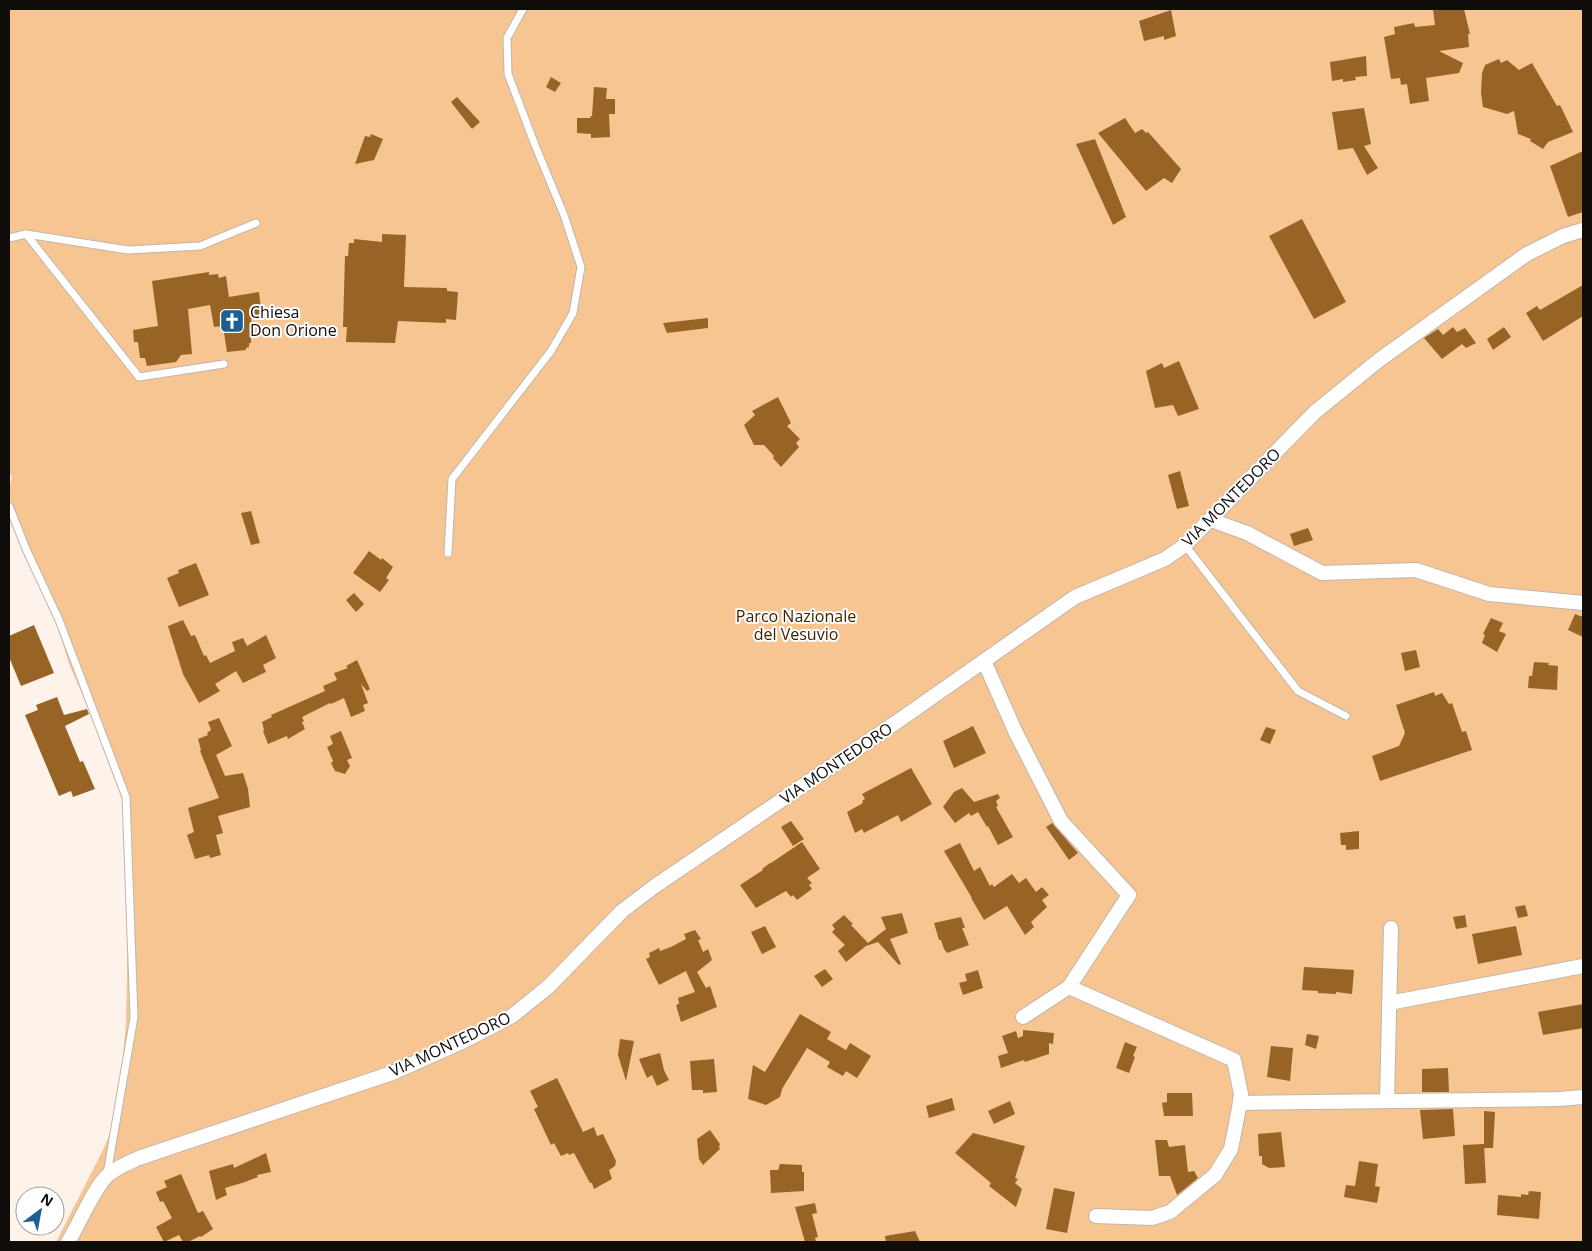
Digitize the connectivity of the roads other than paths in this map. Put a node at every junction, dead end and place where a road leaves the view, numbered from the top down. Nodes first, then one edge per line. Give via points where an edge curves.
1 (523, 9) edge
2 (256, 223) dead end
3 (1583, 230) edge
4 (26, 234) junction
5 (9, 238) edge
6 (224, 364) dead end
7 (9, 506) edge
8 (1211, 520) junction
9 (1185, 545) junction
10 (448, 553) dead end
11 (1583, 603) edge
12 (984, 661) junction
13 (1346, 716) dead end
14 (1391, 928) dead end
15 (1583, 966) edge
16 (1069, 987) junction
17 (1389, 1002) junction
18 (1023, 1017) dead end
19 (1583, 1097) edge
20 (1387, 1101) junction
21 (1240, 1103) junction
22 (106, 1177) junction
23 (1096, 1216) dead end
24 (68, 1242) edge

1 - 10 lane via 507,38 508,74 581,267 573,313 551,351 452,479
2 - 4 lane via 200,246 128,250
3 - 8 street, VIA MONTEDORO via 1526,254 1379,360 1315,412
4 - 5 lane
4 - 6 lane via 139,377
7 - 22 lane via 59,620 126,797 134,1017
8 - 9 street, VIA MONTEDORO
8 - 11 street via 1246,533 1322,573 1416,570 1489,594
9 - 12 street, VIA MONTEDORO via 1165,559 1075,598
9 - 13 lane via 1298,691
12 - 16 street via 1061,821 1129,895
12 - 22 street, VIA MONTEDORO via 654,886 622,911 548,987 512,1016 392,1073 139,1158 118,1167
14 - 17 street
15 - 17 street
16 - 18 street
16 - 21 street via 1234,1060
17 - 20 street
19 - 20 street
20 - 21 street
21 - 23 street via 1231,1149 1224,1162 1216,1175 1188,1198 1170,1212 1152,1218
22 - 24 street, VIA MONTEDORO

